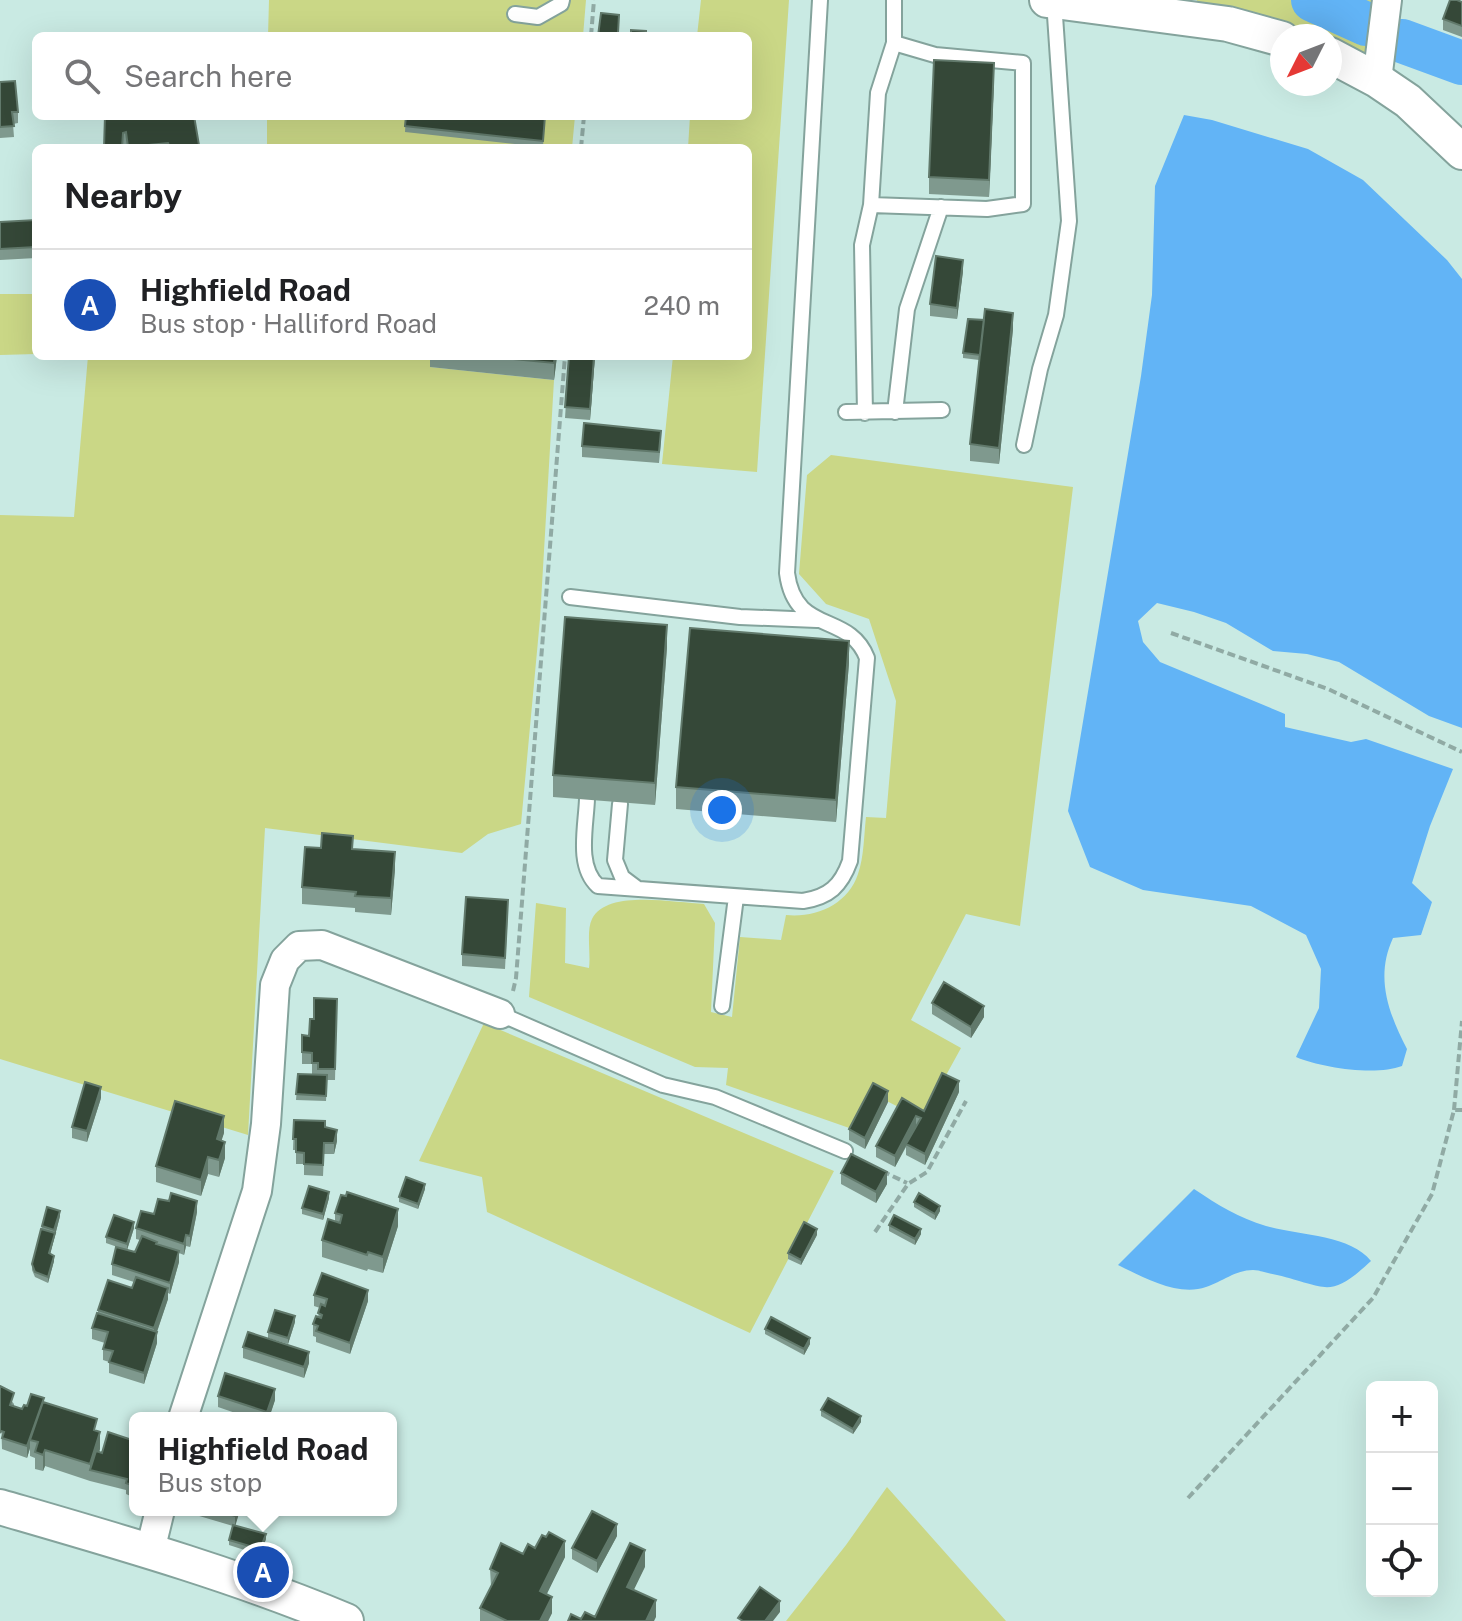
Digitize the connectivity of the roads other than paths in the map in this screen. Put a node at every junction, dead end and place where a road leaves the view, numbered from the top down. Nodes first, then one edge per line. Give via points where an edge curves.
1 (562, 0) edge
2 (820, 0) edge
3 (894, 0) edge
4 (1047, 0) edge
5 (1387, 0) edge
6 (1054, 1) edge
7 (515, 14) dead end
8 (1270, 36) edge
9 (894, 43) junction
10 (1342, 61) edge
11 (1377, 80) junction
12 (1462, 152) edge
13 (871, 205) junction
14 (941, 207) junction
15 (942, 410) dead end
16 (846, 412) dead end
17 (895, 412) junction
18 (865, 413) junction
19 (1024, 445) dead end
20 (570, 597) dead end
21 (817, 620) junction
22 (587, 799) edge
23 (620, 804) edge
24 (638, 889) junction
25 (736, 897) junction
26 (722, 1006) dead end
27 (500, 1014) joint
28 (845, 1151) road end
29 (185, 1412) edge
30 (0, 1507) edge
31 (159, 1516) edge
32 (150, 1551) junction
33 (346, 1621) edge

1 - 7 lane via 538,17
2 - 21 lane via 787,573 794,601
3 - 9 lane
4 - 6 street
5 - 11 street
6 - 8 street via 1228,24
6 - 19 lane via 1069,221 1056,315
9 - 13 lane via 878,93
9 - 14 lane via 935,55 1023,63 1023,204
10 - 11 street
11 - 12 street via 1408,101
13 - 14 lane
13 - 18 lane via 862,245
14 - 17 lane via 907,309
15 - 17 lane
16 - 18 lane
17 - 18 lane
20 - 21 lane via 740,617
21 - 25 lane via 849,634 867,658 850,861 833,891 820,899
22 - 24 lane via 584,861 589,878 598,886
23 - 24 lane via 615,860 622,877
24 - 25 lane
25 - 26 lane
27 - 28 lane via 663,1085 715,1097
27 - 29 street via 322,945 299,946 285,960 275,985 257,1191
30 - 32 street
31 - 32 street
32 - 33 street

